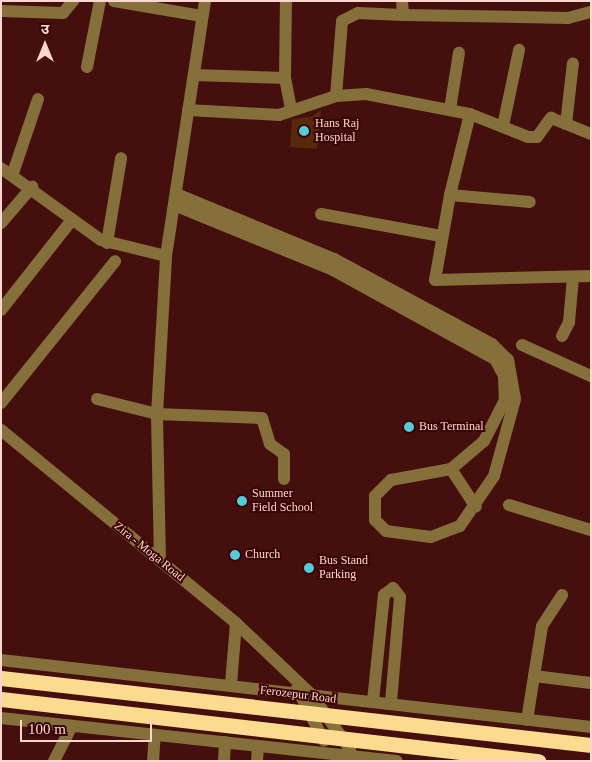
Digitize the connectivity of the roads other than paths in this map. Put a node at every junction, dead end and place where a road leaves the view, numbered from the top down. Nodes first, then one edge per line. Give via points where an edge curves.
1 (74, 1) edge
2 (100, 1) edge
3 (114, 1) edge
4 (205, 1) edge
5 (286, 1) edge
6 (402, 1) edge
7 (1, 11) edge
8 (591, 12) edge
9 (403, 15) junction
10 (202, 16) junction
11 (519, 50) dead end
12 (459, 52) dead end
13 (572, 63) dead end
14 (87, 67) dead end
15 (194, 75) junction
16 (285, 78) junction
17 (336, 96) junction
18 (38, 99) dead end
19 (188, 110) junction
20 (291, 110) junction
21 (450, 110) junction
22 (470, 114) junction
23 (566, 124) junction
24 (503, 126) junction
25 (591, 134) edge
26 (121, 158) dead end
27 (7, 170) edge
28 (32, 187) junction
29 (450, 195) junction
30 (175, 199) junction
31 (530, 202) dead end
32 (321, 214) dead end
33 (71, 222) junction
34 (1, 223) edge
35 (441, 236) junction
36 (107, 243) junction
37 (166, 256) junction
38 (115, 260) dead end
39 (591, 276) edge
40 (573, 277) junction
41 (1, 310) edge
42 (562, 336) dead end
43 (522, 344) dead end
44 (591, 376) edge
45 (97, 399) dead end
46 (1, 403) edge
47 (157, 414) junction
48 (1, 430) edge
49 (451, 469) junction
50 (284, 479) dead end
51 (509, 505) dead end
52 (476, 507) junction
53 (591, 530) edge
54 (160, 560) junction
55 (562, 595) dead end
56 (236, 623) junction
57 (1, 660) edge
58 (534, 676) junction
59 (1, 678) edge
60 (591, 683) edge
61 (230, 684) junction
62 (306, 693) junction
63 (1, 699) edge
64 (373, 701) junction
65 (391, 703) junction
66 (1, 718) edge
67 (527, 720) junction
68 (72, 726) junction
69 (591, 727) edge
70 (155, 735) junction
71 (225, 742) junction
72 (591, 745) edge
73 (258, 748) junction
74 (339, 758) edge
75 (352, 758) edge
76 (54, 761) edge
77 (153, 761) edge
78 (224, 761) edge
79 (257, 761) edge
80 (397, 761) edge
81 (538, 761) edge

1 - 7 street via 63,13
2 - 14 street
3 - 10 street
4 - 10 street
5 - 16 street
6 - 9 street
8 - 9 street via 568,18
9 - 17 street via 358,13 342,21
10 - 15 street
11 - 24 street
12 - 21 street
13 - 23 street
15 - 16 street
15 - 19 street
16 - 20 street
17 - 20 street
17 - 21 street via 366,94
18 - 27 street
19 - 20 street via 279,115
19 - 30 street
21 - 22 street
22 - 24 street
22 - 29 street
23 - 24 street via 548,119 541,134 533,137
23 - 25 street
26 - 36 street
27 - 28 street
28 - 33 street
28 - 34 street
29 - 31 street
29 - 35 street
30 - 37 street
30 - 49 street via 332,270 495,358 505,383 502,409 484,441
30 - 52 street via 334,260 500,351 512,370 515,399 494,476
32 - 35 street
33 - 36 street
33 - 41 street
35 - 40 street via 434,274 438,282
36 - 37 street
37 - 47 street
38 - 46 street
39 - 40 street
40 - 42 street via 569,322
43 - 44 street
45 - 47 street
47 - 50 street via 262,418 270,444 284,454
47 - 54 street
48 - 54 street, Zira - Moga Road
49 - 52 street
49 - 52 street via 384,483 375,496 375,520 399,534 442,536 460,526
51 - 53 street
54 - 56 street, Zira - Moga Road
55 - 58 street via 542,626
56 - 61 street
56 - 62 street, Zira - Moga Road
57 - 61 street
58 - 60 street
58 - 67 street
59 - 72 highway, Ferozepur Road, bridge
61 - 62 street
62 - 64 street
62 - 74 street, Zira - Moga Road via 318,736
62 - 75 street, Zira - Moga Road
63 - 81 highway, bridge
64 - 65 street
64 - 65 street via 384,595 393,588 400,597
65 - 67 street
66 - 68 street
67 - 69 street
68 - 70 street
68 - 76 street
70 - 71 street
70 - 77 street
71 - 73 street
71 - 78 street
73 - 74 street
73 - 79 street
74 - 75 street
75 - 80 street

